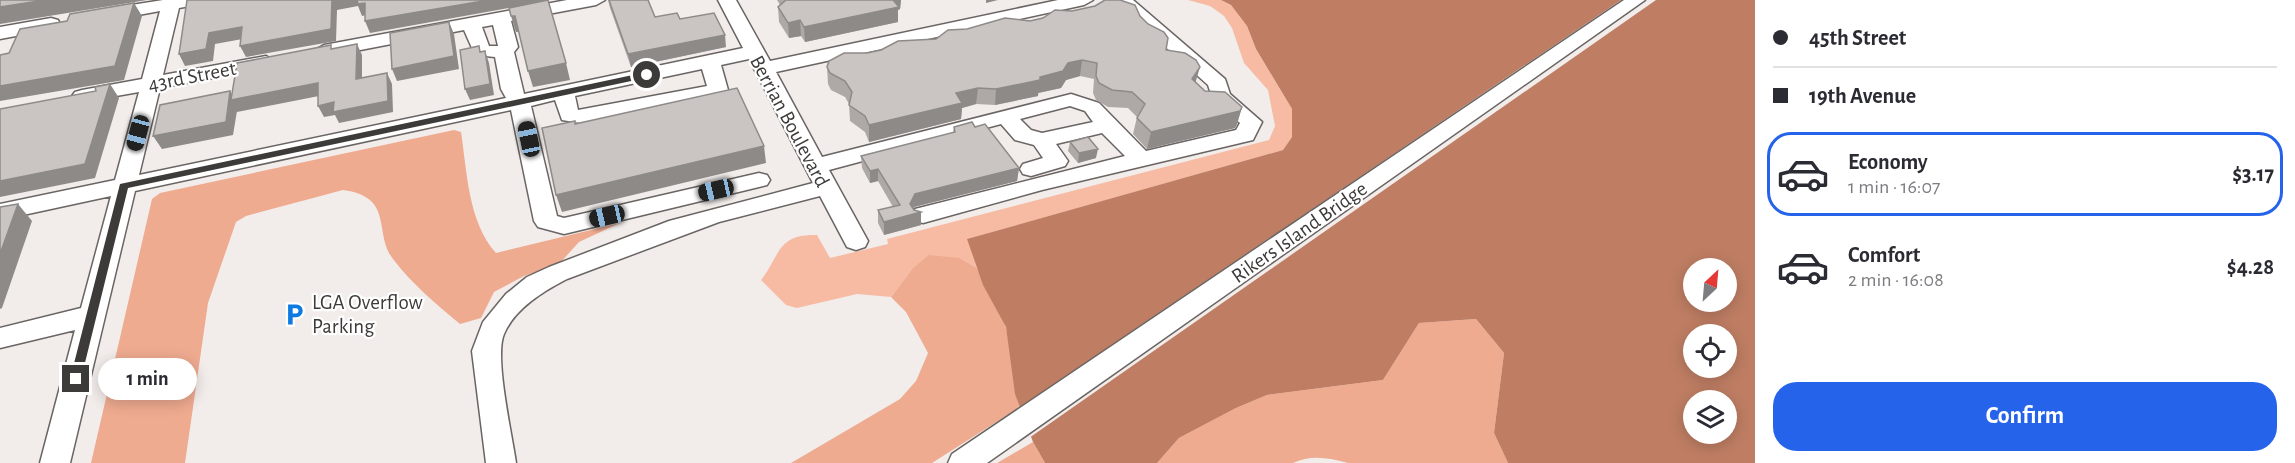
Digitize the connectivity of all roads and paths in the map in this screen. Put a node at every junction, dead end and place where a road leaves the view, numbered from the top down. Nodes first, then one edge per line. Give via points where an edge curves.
1 (195, 0) edge
2 (596, 0) edge
3 (727, 0) edge
4 (1084, 0) edge
5 (1122, 0) edge
6 (1636, 0) edge
7 (172, 2) edge
8 (93, 17) edge
9 (501, 18) junction
10 (70, 21) edge
11 (471, 24) junction
12 (0, 33) edge
13 (504, 52) junction
14 (308, 54) edge
15 (285, 58) edge
16 (758, 61) junction
17 (710, 62) junction
18 (151, 83) junction
19 (564, 93) junction
20 (58, 101) edge
21 (519, 102) junction
22 (1006, 116) junction
23 (1107, 125) junction
24 (1032, 137) junction
25 (1142, 159) junction
26 (1036, 176) junction
27 (820, 177) junction
28 (759, 180) dead end
29 (124, 186) junction
30 (0, 212) edge
31 (923, 215) edge
32 (856, 241) dead end
33 (91, 316) junction
34 (0, 338) edge
35 (55, 463) edge
36 (501, 463) edge
37 (963, 463) edge

1 - 7 street
2 - 9 street
3 - 16 street, Berrian Boulevard
4 - 16 street
5 - 25 street via 1218,83 1220,96 1251,122 1245,135
6 - 37 street, Rikers Island Bridge
7 - 8 street
7 - 18 street
9 - 11 street
9 - 13 street via 508,47
10 - 12 street
11 - 13 street via 482,51
11 - 14 street
13 - 21 street
15 - 18 street, 43rd Street
16 - 17 street
16 - 27 street, Berrian Boulevard
17 - 19 street
17 - 19 street via 718,90 580,117 569,115
18 - 20 street, 43rd Street
18 - 29 street
19 - 21 street
21 - 28 street via 546,221 564,226
21 - 29 street
22 - 23 street via 1071,100 1092,107
22 - 24 street
22 - 27 street via 868,151
23 - 24 street
23 - 25 street
24 - 26 street via 1015,147
25 - 26 street
26 - 31 street
27 - 32 street, Berrian Boulevard
27 - 36 street via 558,273 520,296 498,319 487,342
29 - 30 street
29 - 33 street
33 - 34 street
33 - 35 street

